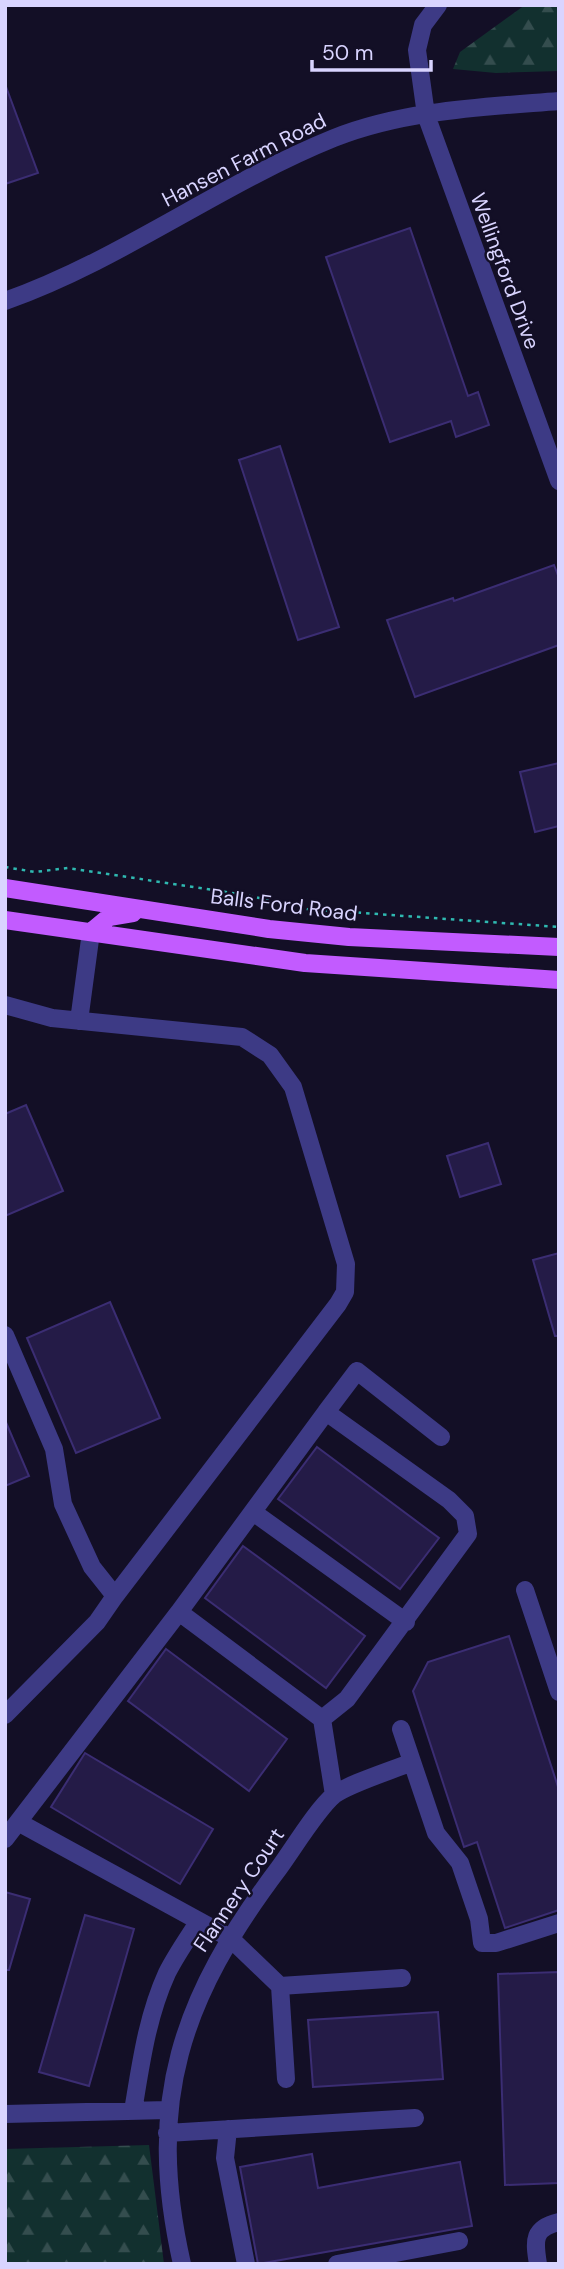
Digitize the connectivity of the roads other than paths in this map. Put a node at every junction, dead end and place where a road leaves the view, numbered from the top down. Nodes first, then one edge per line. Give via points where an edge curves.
1 (438, 5) edge
2 (559, 101) edge
3 (426, 115) junction
4 (5, 301) edge
5 (559, 481) edge
6 (5, 888) edge
7 (150, 910) junction
8 (5, 920) edge
9 (91, 932) junction
10 (559, 947) edge
11 (559, 980) edge
12 (5, 1005) edge
13 (79, 1021) junction
14 (5, 1335) edge
15 (326, 1412) junction
16 (441, 1437) dead end
17 (253, 1512) junction
18 (525, 1590) dead end
19 (115, 1597) junction
20 (179, 1612) junction
21 (406, 1622) junction
22 (559, 1692) edge
23 (5, 1715) edge
24 (322, 1719) junction
25 (401, 1729) dead end
26 (412, 1762) junction
27 (334, 1795) junction
28 (18, 1822) junction
29 (5, 1839) edge
30 (199, 1921) junction
31 (559, 1923) edge
32 (230, 1938) junction
33 (402, 1978) dead end
34 (280, 1986) junction
35 (286, 2080) dead end
36 (168, 2110) junction
37 (133, 2111) junction
38 (5, 2114) edge
39 (415, 2118) dead end
40 (228, 2129) junction
41 (167, 2133) junction
42 (559, 2222) edge
43 (459, 2241) dead end
44 (360, 2262) edge
45 (182, 2264) edge
46 (246, 2264) edge
47 (337, 2264) edge
48 (538, 2264) edge

1 - 3 street, Wellingford Drive via 423,25 417,50
2 - 3 street, Hansen Farm Road
3 - 4 street, Hansen Farm Road via 360,129 302,152 79,273
3 - 5 street, Wellingford Drive
6 - 7 main road, Balls Ford Road
7 - 9 main road via 108,917
7 - 10 main road, Balls Ford Road via 349,937
8 - 9 main road
9 - 11 main road via 305,963
9 - 13 street
12 - 13 street
13 - 19 street via 242,1037 270,1055 293,1087 346,1264 345,1292 338,1304
14 - 19 street via 54,1449 63,1504 92,1567
15 - 16 street via 356,1371
15 - 17 street
15 - 21 street via 465,1516 468,1534
17 - 20 street
17 - 21 street
18 - 22 street
19 - 23 street via 97,1622
20 - 24 street
20 - 28 street
21 - 24 street via 347,1699
24 - 27 street
25 - 26 street
26 - 27 street
26 - 31 street via 436,1833 460,1863 482,1943 496,1943
27 - 32 street, Flannery Court
28 - 29 street
28 - 30 street
30 - 32 street
30 - 37 street via 168,1970 155,2004
32 - 34 street
32 - 36 street, Flannery Court via 185,2029
33 - 34 street
34 - 35 street
36 - 37 street
36 - 41 street, Flannery Court
37 - 38 street
39 - 40 street
40 - 41 street
40 - 46 street via 225,2158
41 - 45 street, Flannery Court via 172,2212
42 - 48 street via 537,2232
43 - 44 street
44 - 47 street

